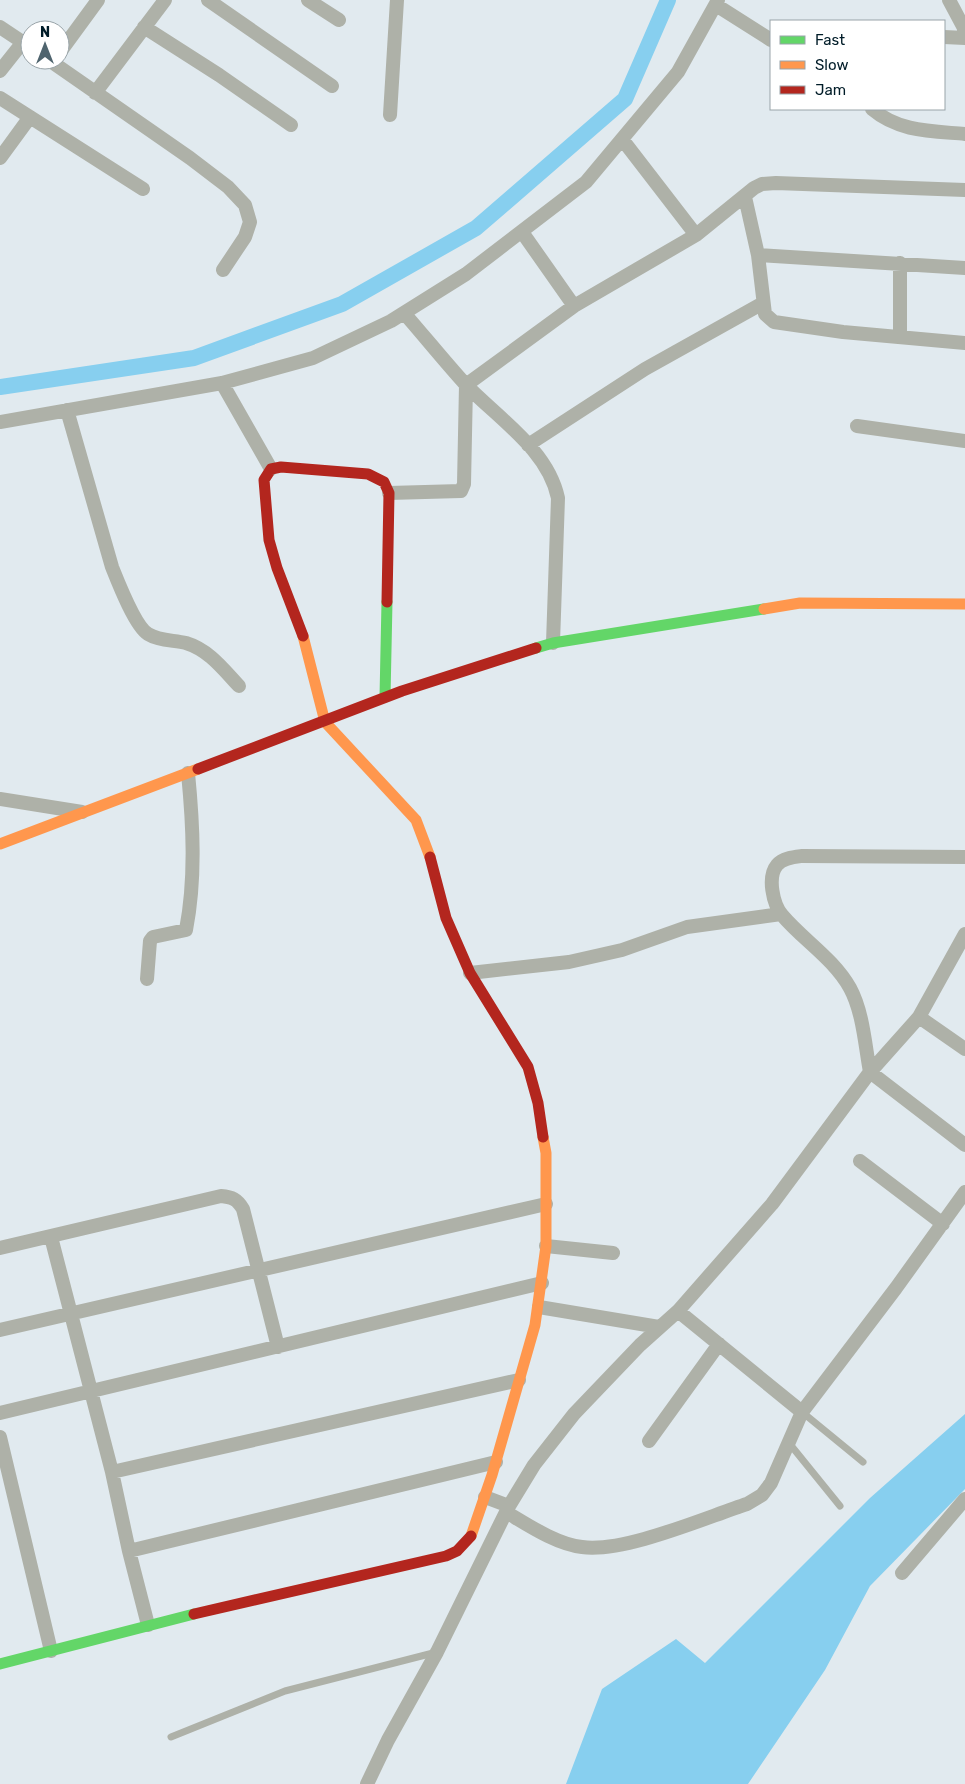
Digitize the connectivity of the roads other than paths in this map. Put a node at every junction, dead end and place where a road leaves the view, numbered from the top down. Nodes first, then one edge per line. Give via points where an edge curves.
1 (98, 0) edge
2 (165, 0) edge
3 (208, 0) edge
4 (308, 0) edge
5 (397, 0) edge
6 (949, 0) edge
7 (717, 2) edge
8 (339, 20) dead end
9 (0, 27) edge
10 (144, 27) junction
11 (965, 30) edge
12 (945, 37) edge
13 (70, 38) edge
14 (965, 38) edge
15 (770, 39) edge
16 (20, 41) edge
17 (20, 51) edge
18 (67, 70) edge
19 (0, 71) edge
20 (332, 86) dead end
21 (95, 93) junction
22 (0, 98) edge
23 (873, 110) edge
24 (390, 115) dead end
25 (30, 117) junction
26 (291, 125) dead end
27 (965, 134) edge
28 (622, 139) junction
29 (0, 158) edge
30 (143, 189) dead end
31 (965, 190) edge
32 (744, 197) junction
33 (522, 232) junction
34 (696, 235) junction
35 (758, 255) junction
36 (900, 263) junction
37 (965, 268) edge
38 (223, 270) dead end
39 (764, 303) junction
40 (574, 306) junction
41 (404, 313) junction
42 (900, 337) junction
43 (965, 343) edge
44 (222, 383) junction
45 (466, 385) junction
46 (67, 410) junction
47 (0, 422) edge
48 (857, 426) dead end
49 (965, 441) edge
50 (528, 445) junction
51 (271, 469) junction
52 (389, 493) junction
53 (965, 604) edge
54 (553, 643) junction
55 (239, 686) dead end
56 (385, 697) junction
57 (324, 722) junction
58 (188, 773) junction
59 (0, 799) edge
60 (82, 812) junction
61 (0, 844) edge
62 (965, 857) edge
63 (781, 914) junction
64 (963, 944) edge
65 (470, 974) junction
66 (147, 979) dead end
67 (919, 1017) junction
68 (965, 1049) edge
69 (870, 1072) junction
70 (965, 1145) edge
71 (860, 1161) dead end
72 (965, 1192) edge
73 (546, 1204) junction
74 (943, 1224) junction
75 (51, 1237) junction
76 (546, 1246) junction
77 (0, 1248) edge
78 (613, 1253) dead end
79 (258, 1270) junction
80 (542, 1282) junction
81 (539, 1307) junction
82 (678, 1311) junction
83 (72, 1314) junction
84 (659, 1327) junction
85 (0, 1330) edge
86 (719, 1344) junction
87 (278, 1347) junction
88 (519, 1380) junction
89 (91, 1392) junction
90 (802, 1412) junction
91 (0, 1413) edge
92 (0, 1437) edge
93 (649, 1441) dead end
94 (789, 1442) junction
95 (496, 1462) junction
96 (863, 1462) dead end
97 (112, 1472) junction
98 (485, 1497) junction
99 (965, 1499) edge
100 (840, 1506) dead end
101 (508, 1509) junction
102 (128, 1550) junction
103 (902, 1573) dead end
104 (148, 1625) junction
105 (51, 1651) junction
106 (437, 1652) junction
107 (0, 1664) edge
108 (171, 1737) dead end
109 (367, 1784) edge

1 - 13 street
2 - 10 street
3 - 20 street
4 - 8 street
5 - 24 street
6 - 11 street
7 - 15 street
7 - 28 street via 678,72
9 - 16 street
10 - 21 street
10 - 26 street
12 - 14 street
17 - 19 street
18 - 21 street
21 - 38 street via 220,181 245,205 250,222 245,237
22 - 25 street
23 - 27 street via 894,124 908,128
25 - 29 street
25 - 30 street
28 - 33 street via 586,182
28 - 34 street
31 - 32 street via 776,183 762,184
32 - 34 street
32 - 35 street
33 - 40 street
33 - 41 street via 466,274
34 - 40 street
35 - 36 street
35 - 39 street
36 - 37 street
36 - 42 street
39 - 42 street via 765,314 774,322
39 - 50 street via 645,369
40 - 45 street
41 - 44 street via 313,358
41 - 45 street
42 - 43 street
44 - 46 street
44 - 51 street
45 - 50 street
45 - 52 street via 464,484 461,491
46 - 47 street
46 - 55 street via 112,567 121,591 144,630 154,637 202,650
48 - 49 street
50 - 54 street via 548,468 555,481 558,498
51 - 52 street via 281,467 380,476 387,483
51 - 57 street via 264,480 269,540 301,626
52 - 56 street
53 - 54 street via 800,603
54 - 56 street
56 - 57 street
57 - 58 street
57 - 65 street via 416,820 426,840 446,918
58 - 60 street
58 - 66 street via 192,863 186,930 153,937
59 - 60 street
60 - 61 street
62 - 63 street via 802,856 786,859 777,866 772,880 773,894
63 - 65 street via 687,927 622,950 569,962
63 - 69 street via 838,971 850,989 861,1023
64 - 67 street
65 - 73 street via 528,1067 546,1153
67 - 68 street
67 - 69 street
69 - 70 street
69 - 82 street via 772,1204
71 - 74 street
72 - 74 street
73 - 76 street
73 - 79 street
74 - 90 street
75 - 77 street
75 - 79 street via 204,1199 232,1197 243,1209
75 - 83 street
76 - 78 street
76 - 80 street
79 - 83 street
79 - 87 street
80 - 81 street
80 - 87 street
81 - 84 street
81 - 88 street
82 - 84 street
82 - 86 street
83 - 85 street
83 - 89 street
84 - 101 street via 574,1414 534,1465
86 - 90 street
86 - 93 street
87 - 89 street
88 - 95 street
88 - 97 street
89 - 91 street
89 - 97 street
90 - 94 street
90 - 96 lane
92 - 105 street
94 - 100 lane
94 - 101 street via 771,1483 762,1495 747,1504 613,1547 581,1547 542,1533
95 - 98 street
95 - 102 street
97 - 102 street
98 - 101 street
98 - 104 street via 468,1541 446,1556
99 - 103 street
101 - 106 street
102 - 104 street
104 - 105 street
105 - 107 street
106 - 108 lane via 285,1691
106 - 109 street

